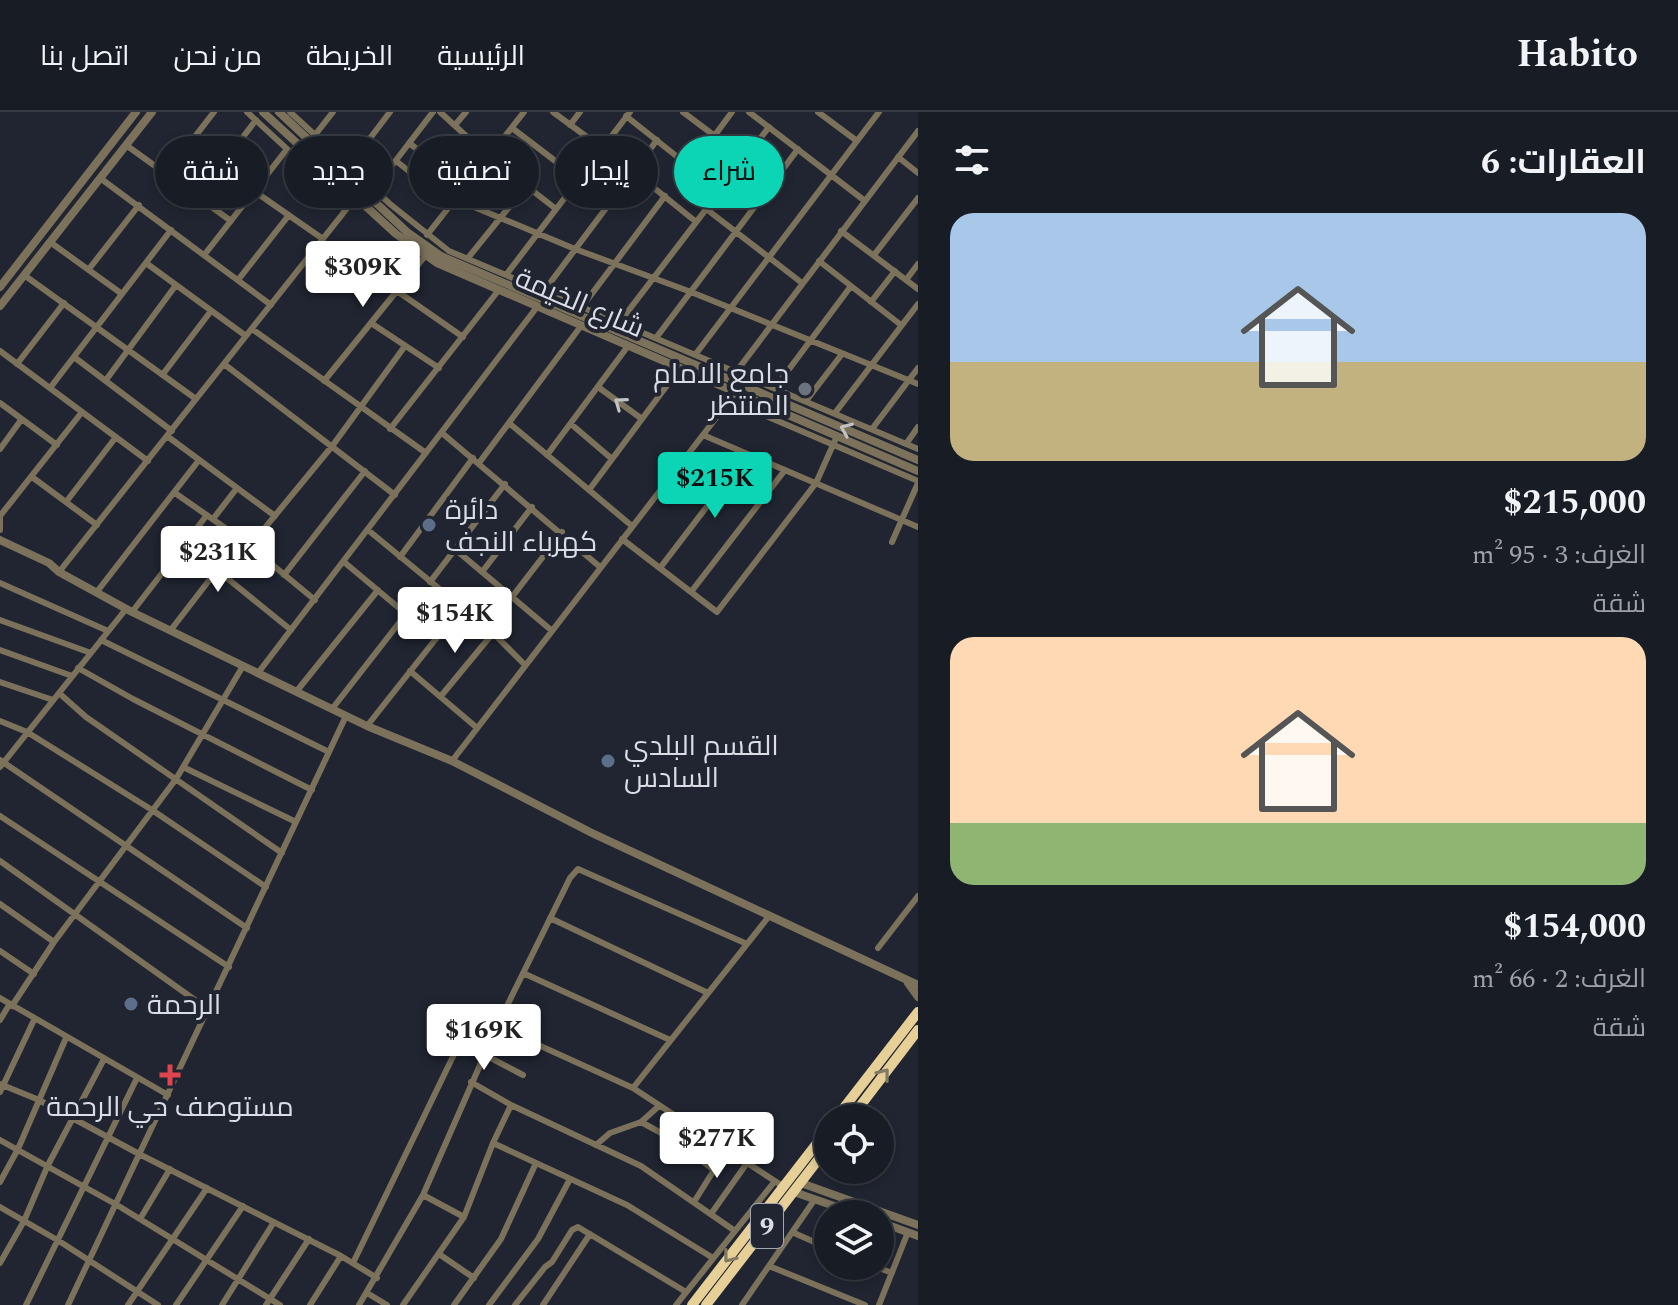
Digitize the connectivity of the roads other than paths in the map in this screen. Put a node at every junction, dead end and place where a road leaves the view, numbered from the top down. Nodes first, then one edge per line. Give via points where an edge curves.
1 (136, 112) edge
2 (152, 112) edge
3 (214, 112) edge
4 (247, 112) edge
5 (279, 112) edge
6 (290, 112) edge
7 (333, 112) edge
8 (390, 112) edge
9 (433, 112) edge
10 (440, 112) edge
11 (466, 112) edge
12 (524, 112) edge
13 (553, 112) edge
14 (580, 112) edge
15 (683, 112) edge
16 (732, 112) edge
17 (749, 112) edge
18 (818, 112) edge
19 (879, 112) edge
20 (628, 114) edge
21 (266, 115) edge
22 (259, 123) junction
23 (455, 125) junction
24 (570, 125) junction
25 (769, 127) junction
26 (512, 128) junction
27 (918, 131) edge
28 (315, 135) joint
29 (715, 135) joint
30 (195, 136) edge
31 (247, 136) edge
32 (290, 136) edge
33 (304, 136) edge
34 (372, 136) edge
35 (414, 136) edge
36 (467, 136) edge
37 (505, 136) edge
38 (585, 136) edge
39 (611, 136) edge
40 (653, 136) edge
41 (762, 136) edge
42 (658, 141) edge
43 (857, 141) junction
44 (409, 143) edge
45 (126, 145) junction
46 (284, 146) edge
47 (798, 149) junction
48 (284, 153) edge
49 (674, 154) edge
50 (898, 157) junction
51 (396, 161) junction
52 (555, 161) edge
53 (393, 165) edge
54 (155, 166) edge
55 (409, 170) edge
56 (918, 173) edge
57 (268, 174) edge
58 (831, 175) junction
59 (100, 178) junction
60 (658, 191) edge
61 (539, 196) edge
62 (665, 196) junction
63 (918, 198) edge
64 (268, 201) edge
65 (865, 201) junction
66 (139, 205) junction
67 (213, 208) edge
68 (241, 208) edge
69 (345, 208) edge
70 (369, 208) edge
71 (388, 208) edge
72 (388, 208) edge
73 (448, 208) edge
74 (472, 208) edge
75 (509, 208) edge
76 (605, 208) edge
77 (705, 208) joint
78 (556, 209) joint
79 (289, 215) junction
80 (501, 219) junction
81 (231, 221) junction
82 (695, 221) junction
83 (171, 230) junction
84 (841, 231) junction
85 (736, 232) junction
86 (537, 234) junction
87 (427, 235) junction
88 (323, 239) junction
89 (37, 240) junction
90 (48, 245) junction
91 (575, 249) junction
92 (205, 254) junction
93 (874, 255) junction
94 (425, 256) junction
95 (768, 257) junction
96 (468, 258) junction
97 (819, 261) junction
98 (146, 263) junction
99 (614, 263) junction
100 (918, 264) edge
101 (16, 266) junction
102 (89, 269) junction
103 (895, 271) junction
104 (25, 274) junction
105 (506, 275) junction
106 (652, 278) junction
107 (238, 280) junction
108 (906, 280) junction
109 (802, 283) junction
110 (176, 285) junction
111 (851, 286) junction
112 (0, 287) edge
113 (918, 289) edge
114 (397, 291) junction
115 (498, 291) junction
116 (544, 291) junction
117 (691, 292) junction
118 (122, 294) junction
119 (871, 302) junction
120 (64, 303) junction
121 (918, 304) edge
122 (271, 305) junction
123 (0, 306) edge
124 (537, 307) junction
125 (582, 307) junction
126 (729, 309) junction
127 (211, 311) junction
128 (371, 323) junction
129 (619, 323) junction
130 (770, 325) junction
131 (901, 325) junction
132 (98, 326) junction
133 (581, 326) junction
134 (252, 329) junction
135 (246, 336) junction
136 (463, 337) junction
137 (656, 338) junction
138 (811, 341) junction
139 (405, 346) junction
140 (628, 346) junction
141 (129, 349) junction
142 (655, 349) junction
143 (638, 350) junction
144 (0, 351) edge
145 (842, 354) junction
146 (74, 357) junction
147 (693, 359) junction
148 (17, 364) junction
149 (224, 364) junction
150 (871, 365) junction
151 (677, 367) junction
152 (439, 368) junction
153 (918, 368) edge
154 (736, 372) junction
155 (163, 374) junction
156 (106, 380) junction
157 (908, 380) junction
158 (324, 381) junction
159 (747, 382) junction
160 (918, 384) edge
161 (598, 387) junction
162 (50, 388) junction
163 (775, 388) junction
164 (736, 392) junction
165 (196, 399) junction
166 (806, 401) junction
167 (0, 403) edge
168 (360, 407) junction
169 (745, 407) dead end
170 (82, 412) junction
171 (835, 413) junction
172 (642, 419) junction
173 (21, 420) junction
174 (509, 423) junction
175 (571, 424) junction
176 (918, 427) edge
177 (390, 429) junction
178 (872, 429) junction
179 (442, 433) junction
180 (169, 434) junction
181 (703, 435) junction
182 (116, 437) junction
183 (835, 441) junction
184 (906, 444) junction
185 (57, 445) junction
186 (333, 445) junction
187 (0, 449) edge
188 (918, 449) edge
189 (426, 453) junction
190 (747, 454) junction
191 (547, 455) junction
192 (612, 459) junction
193 (199, 460) junction
194 (918, 460) edge
195 (148, 461) junction
196 (476, 461) junction
197 (785, 470) junction
198 (365, 471) junction
199 (918, 471) edge
200 (32, 477) junction
201 (918, 482) edge
202 (816, 483) junction
203 (505, 484) junction
204 (237, 488) junction
205 (589, 490) junction
206 (175, 493) junction
207 (395, 495) junction
208 (66, 502) junction
209 (532, 507) junction
210 (275, 516) junction
211 (210, 517) junction
212 (901, 520) junction
213 (97, 525) junction
214 (632, 526) junction
215 (918, 527) edge
216 (0, 530) edge
217 (368, 530) junction
218 (562, 532) junction
219 (241, 539) junction
220 (622, 539) junction
221 (0, 540) edge
222 (892, 542) dead end
223 (250, 546) junction
224 (456, 550) junction
225 (400, 557) junction
226 (344, 562) junction
227 (600, 567) junction
228 (660, 568) junction
229 (217, 570) junction
230 (59, 572) junction
231 (482, 572) junction
232 (284, 575) junction
233 (430, 582) junction
234 (0, 583) edge
235 (378, 590) junction
236 (691, 592) junction
237 (96, 593) junction
238 (512, 597) junction
239 (315, 600) junction
240 (461, 607) junction
241 (129, 610) junction
242 (406, 614) junction
243 (0, 620) edge
244 (291, 630) junction
245 (551, 630) junction
246 (108, 631) junction
247 (170, 631) junction
248 (493, 633) junction
249 (436, 639) junction
250 (101, 640) junction
251 (0, 650) edge
252 (91, 653) junction
253 (524, 664) junction
254 (243, 666) junction
255 (78, 668) junction
256 (410, 671) junction
257 (258, 673) junction
258 (72, 676) junction
259 (0, 682) edge
260 (296, 692) junction
261 (59, 693) junction
262 (441, 696) junction
263 (53, 700) junction
264 (223, 700) junction
265 (332, 709) junction
266 (346, 716) junction
267 (0, 721) edge
268 (367, 726) junction
269 (476, 727) junction
270 (27, 732) junction
271 (202, 734) junction
272 (329, 752) junction
273 (452, 761) junction
274 (1, 763) edge
275 (183, 767) junction
276 (176, 779) junction
277 (312, 790) junction
278 (152, 810) junction
279 (0, 816) edge
280 (296, 822) junction
281 (127, 846) junction
282 (282, 853) junction
283 (0, 861) edge
284 (99, 881) junction
285 (266, 887) junction
286 (918, 896) edge
287 (0, 904) edge
288 (74, 915) junction
289 (770, 915) junction
290 (550, 918) junction
291 (247, 928) junction
292 (54, 942) junction
293 (747, 944) junction
294 (878, 948) dead end
295 (0, 951) edge
296 (229, 967) junction
297 (523, 973) junction
298 (34, 974) junction
299 (901, 978) junction
300 (918, 985) edge
301 (708, 993) junction
302 (0, 998) edge
303 (918, 999) edge
304 (11, 1006) junction
305 (209, 1010) junction
306 (918, 1012) edge
307 (0, 1020) edge
308 (34, 1020) junction
309 (918, 1030) edge
310 (66, 1038) junction
311 (670, 1040) junction
312 (484, 1056) junction
313 (104, 1059) junction
314 (874, 1069) junction
315 (523, 1075) dead end
316 (137, 1078) junction
317 (471, 1082) junction
318 (1, 1087) edge
319 (633, 1088) junction
320 (168, 1095) junction
321 (39, 1100) junction
322 (847, 1104) edge
323 (862, 1104) edge
324 (511, 1105) junction
325 (659, 1106) junction
326 (74, 1118) junction
327 (641, 1122) junction
328 (109, 1137) junction
329 (710, 1139) junction
330 (0, 1140) edge
331 (676, 1141) junction
332 (493, 1143) junction
333 (596, 1145) junction
334 (18, 1149) junction
335 (814, 1149) edge
336 (141, 1155) junction
337 (814, 1161) edge
338 (536, 1163) junction
339 (747, 1163) junction
340 (48, 1165) junction
341 (170, 1169) junction
342 (570, 1179) junction
343 (0, 1182) edge
344 (85, 1186) junction
345 (788, 1186) junction
346 (207, 1188) junction
347 (812, 1188) junction
348 (423, 1195) junction
349 (810, 1198) junction
350 (816, 1200) edge
351 (694, 1202) junction
352 (117, 1205) junction
353 (243, 1206) junction
354 (0, 1207) edge
355 (711, 1214) junction
356 (464, 1217) junction
357 (140, 1219) junction
358 (24, 1221) junction
359 (274, 1222) junction
360 (918, 1225) edge
361 (894, 1227) edge
362 (735, 1231) junction
363 (908, 1232) junction
364 (794, 1233) junction
365 (590, 1234) junction
366 (918, 1236) edge
367 (173, 1239) junction
368 (309, 1239) junction
369 (59, 1241) junction
370 (814, 1242) edge
371 (439, 1254) junction
372 (341, 1256) junction
373 (713, 1258) junction
374 (207, 1260) junction
375 (90, 1262) junction
376 (0, 1263) edge
377 (353, 1263) junction
378 (769, 1266) junction
379 (894, 1268) edge
380 (377, 1278) junction
381 (474, 1278) junction
382 (238, 1279) junction
383 (889, 1280) edge
384 (137, 1292) junction
385 (686, 1292) junction
386 (367, 1293) junction
387 (268, 1302) edge
388 (743, 1303) edge
389 (456, 1304) edge
390 (26, 1305) edge
391 (68, 1305) edge
392 (128, 1305) edge
393 (158, 1305) edge
394 (176, 1305) edge
395 (222, 1305) edge
396 (280, 1305) edge
397 (310, 1305) edge
398 (359, 1305) edge
399 (387, 1305) edge
400 (403, 1305) edge
401 (489, 1305) edge
402 (515, 1305) edge
403 (543, 1305) edge
404 (676, 1305) edge
405 (692, 1305) edge
406 (706, 1305) edge
407 (753, 1305) edge
408 (865, 1305) edge
409 (879, 1305) edge

1 - 89 street
2 - 45 street
3 - 30 street
4 - 22 street
5 - 33 street, شارع الخيمة
6 - 28 street
7 - 28 street
8 - 34 street
9 - 35 street
10 - 23 street
11 - 23 street
12 - 26 street
13 - 24 street
14 - 24 street
15 - 29 street
16 - 29 street
17 - 25 street
18 - 43 street
19 - 43 street
20 - 39 street
20 - 40 street
21 - 22 street
21 - 32 street, شارع الخيمة
22 - 31 street
22 - 46 street
23 - 36 street
24 - 38 street
25 - 41 street
25 - 47 street
26 - 37 street
26 - 52 street
27 - 50 street
42 - 49 street
43 - 58 street
44 - 51 street
45 - 54 street
45 - 59 street
47 - 58 street
47 - 85 street
48 - 57 street
50 - 56 street
50 - 65 street
51 - 53 street
51 - 55 street
58 - 65 street
58 - 95 street
59 - 66 street
59 - 90 street
60 - 62 street
61 - 78 street
62 - 82 street
62 - 99 street
63 - 93 street
64 - 79 street
65 - 84 street
66 - 83 street
66 - 102 street
67 - 81 street
68 - 81 street
69 - 88 street
70 - 94 street, شارع الخيمة
71 - 87 street
72 - 142 street, شارع الخيمة via 426,246 458,265
73 - 87 street
74 - 80 street
75 - 80 street
76 - 91 street
77 - 82 street
77 - 85 street
78 - 86 street
79 - 88 street
79 - 107 street
80 - 86 street
80 - 96 street
81 - 92 street
82 - 106 street
83 - 92 street
83 - 98 street
84 - 93 street
84 - 97 street
85 - 95 street
85 - 117 street
86 - 91 street
86 - 105 street
87 - 96 street
88 - 122 street
89 - 90 street via 38,248
89 - 101 street
90 - 102 street
90 - 104 street
91 - 99 street
91 - 116 street
92 - 107 street
93 - 103 street
94 - 114 street
94 - 115 street, شارع الخيمة
95 - 109 street
95 - 126 street
96 - 105 street
97 - 109 street
97 - 111 street
98 - 110 street
98 - 118 street
99 - 106 street
99 - 125 street
100 - 108 street
101 - 104 street via 24,266
101 - 112 street
102 - 118 street
103 - 108 street
103 - 119 street
104 - 120 street
104 - 123 street
105 - 116 street
106 - 117 street
106 - 129 street
107 - 122 street
108 - 113 street
109 - 130 street
110 - 127 street
110 - 141 street
111 - 119 street
111 - 138 street
114 - 128 street
114 - 136 street
115 - 124 street, شارع الخيمة
115 - 136 street
116 - 125 street
117 - 126 street
117 - 137 street
118 - 132 street
119 - 131 street
120 - 132 street
120 - 148 street
121 - 131 street
122 - 134 street
124 - 133 street, شارع الخيمة
124 - 179 street
125 - 129 street
126 - 130 street
126 - 147 street
127 - 135 street
127 - 155 street
128 - 139 street
128 - 158 street
129 - 137 street
130 - 138 street
130 - 154 street
131 - 150 street
132 - 141 street
132 - 146 street
133 - 140 street, شارع الخيمة
133 - 174 street
134 - 135 street
134 - 158 street
135 - 149 street
136 - 152 street
137 - 147 street
138 - 145 street
138 - 163 street
139 - 152 street
139 - 168 street
140 - 143 street, شارع الخيمة
140 - 161 street
141 - 155 street
141 - 156 street
142 - 143 street via 654,355
142 - 147 street, شارع الخيمة
143 - 151 street, شارع الخيمة
144 - 148 street
145 - 150 street
145 - 166 street
146 - 156 street
146 - 162 street
147 - 151 street via 676,360
147 - 154 street
147 - 159 street, شارع الخيمة
148 - 162 street
149 - 165 street
149 - 186 street
150 - 157 street
150 - 171 street
151 - 164 street, شارع الخيمة
151 - 172 street
152 - 177 street
153 - 157 street
154 - 159 street
155 - 165 street
156 - 180 street
157 - 160 street
157 - 178 street
158 - 168 street
159 - 163 street
194 -> 159 street, شارع الخيمة
172 -> 161 street
161 - 175 street
162 - 170 street
163 - 166 street
164 - 181 street
164 - 183 street, شارع الخيمة
165 - 180 street
166 - 171 street
167 - 173 street
168 - 177 street
168 - 186 street
169 - 183 street
170 - 182 street
170 - 185 street
171 - 178 street
172 - 192 street
173 - 185 street
173 - 187 street
174 - 191 street
174 - 196 street
175 - 191 street
175 - 192 street
176 - 184 street
177 - 189 street
178 - 184 street
179 - 189 street
179 - 196 street
180 - 193 street
180 - 195 street
181 - 190 street
181 - 214 street
182 - 195 street
182 - 208 street
183 - 199 street, شارع الخيمة
183 - 201 street
183 - 202 street
184 - 188 street
185 - 200 street
186 - 198 street
186 - 210 street
189 - 207 street
190 - 197 street
190 - 228 street
191 - 205 street
192 - 205 street
193 - 204 street
193 - 206 street
195 - 213 street
196 - 203 street
196 - 225 street
197 - 202 street
197 - 236 street
198 - 207 street
198 - 232 street
200 - 208 street
200 - 216 street via 0,516
201 - 212 street
202 - 212 street
202 - 236 street via 717,612
203 - 209 street
203 - 224 street
204 - 210 street
204 - 211 street
205 - 214 street
206 - 211 street
206 - 237 street
207 - 217 street
208 - 213 street
209 - 218 street
209 - 231 street
210 - 223 street
211 - 219 street
211 - 241 street
212 - 215 street
212 - 222 street
213 - 230 street
214 - 220 street
217 - 225 street
217 - 226 street
218 - 227 street
218 - 238 street
219 - 223 street
219 - 229 street
220 - 227 street
220 - 228 street
221 - 230 street
223 - 232 street
224 - 231 street
224 - 233 street
225 - 233 street
226 - 235 street
226 - 239 street
227 - 245 street
228 - 236 street
229 - 244 street
229 - 247 street
230 - 237 street
231 - 238 street
232 - 239 street
233 - 240 street
234 - 246 street
235 - 242 street
235 - 260 street
237 - 241 street
238 - 245 street
239 - 244 street
240 - 248 street
240 - 249 street
241 - 246 street
241 - 247 street
242 - 249 street
242 - 265 street
243 - 252 street
244 - 257 street
245 - 253 street
246 - 250 street
247 - 254 street
248 - 253 street
248 - 262 street
249 - 256 street
250 - 252 street
250 - 264 street
251 - 258 street
252 - 255 street
253 - 269 street
254 - 257 street
254 - 264 street
255 - 258 street
255 - 271 street
256 - 262 street
256 - 268 street
257 - 260 street
258 - 261 street
259 - 263 street
260 - 265 street
261 - 263 street
261 - 276 street
262 - 269 street
263 - 270 street
264 - 271 street
264 - 272 street
265 - 266 street
266 - 268 street
266 - 272 street
267 - 270 street
268 - 273 street
269 - 273 street
270 - 274 street
270 - 278 street
271 - 275 street
271 - 277 street
272 - 277 street
273 - 289 street
274 - 281 street
275 - 276 street
275 - 280 street
276 - 278 street
276 - 282 street
277 - 280 street
278 - 281 street
278 - 285 street
279 - 284 street
280 - 282 street
281 - 284 street
281 - 291 street
282 - 285 street
283 - 288 street
284 - 288 street
284 - 296 street
285 - 291 street
286 - 294 street
287 - 292 street
288 - 292 street
288 - 305 street
289 - 293 street
289 - 299 street
290 - 293 street via 574,872 583,869
290 - 297 street
290 - 301 street
291 - 296 street
292 - 298 street
293 - 301 street
295 - 298 street
296 - 305 street
297 - 311 street
297 - 319 street via 500,1026
298 - 304 street
299 - 300 street
299 - 303 street
301 - 311 street
302 - 304 street
303 - 314 street
304 - 307 street
304 - 308 street
305 - 320 street
306 - 314 highway
308 - 310 street
308 - 318 street
323 -> 309 highway
310 - 313 street
310 - 321 street
311 - 319 street
312 - 315 street
312 - 317 street
312 - 377 street via 460,1042
313 - 316 street
313 - 326 street
314 - 322 highway
316 - 320 street
316 - 328 street
317 - 324 street
317 - 348 street
318 - 321 street
319 - 325 street
320 - 336 street
321 - 326 street
321 - 334 street
324 - 332 street
324 - 333 street
325 - 327 street
325 - 329 street
326 - 328 street
326 - 340 street
327 - 331 street
327 - 333 street via 610,1133
328 - 336 street
328 - 344 street
329 - 331 street
329 - 339 street
330 - 334 street
331 - 351 street via 714,1170
332 - 338 street
332 - 356 street
333 - 351 street via 641,1166
334 - 340 street
334 - 343 street
335 - 345 highway, 9
336 - 341 street
336 - 352 street
337 - 345 highway, 9
338 - 342 street
338 - 381 street via 501,1239
339 - 345 street
339 - 355 street
340 - 344 street
340 - 358 street
341 - 346 street
341 - 357 street
342 - 373 street via 627,1205
342 - 401 street via 538,1239
344 - 352 street
344 - 369 street
345 - 347 street
345 - 349 street
345 - 362 street
345 -> 405 highway, 9
345 - 406 highway, 9
346 - 353 street
346 - 367 street
347 - 349 street
347 - 360 street
348 - 356 street
348 - 380 street
349 - 350 street
349 - 364 street
351 - 355 street
352 - 357 street
352 - 375 street
353 - 359 street
353 - 374 street
354 - 358 street
355 - 362 street
356 - 371 street
357 - 367 street
358 - 369 street
358 - 376 street
359 - 368 street
359 - 382 street
361 - 363 street
362 - 373 street
363 - 366 street
363 - 379 street
364 - 370 street
364 - 378 street
365 - 385 street
365 - 402 street via 578,1227 572,1230
365 - 403 street
367 - 374 street
367 - 384 street
368 - 372 street
368 - 387 street
369 - 375 street
369 - 390 street
371 - 381 street
371 - 400 street
372 - 377 street
372 - 397 street
373 - 385 street
374 - 382 street
374 - 394 street
375 - 384 street
375 - 391 street
377 - 380 street
378 - 388 street
378 - 408 street
380 - 386 street
381 - 389 street
382 - 387 street
382 - 395 street
383 - 409 street
384 - 392 street
384 - 393 street
385 - 404 street
386 - 398 street
386 - 399 street
387 - 396 street
388 - 407 street

